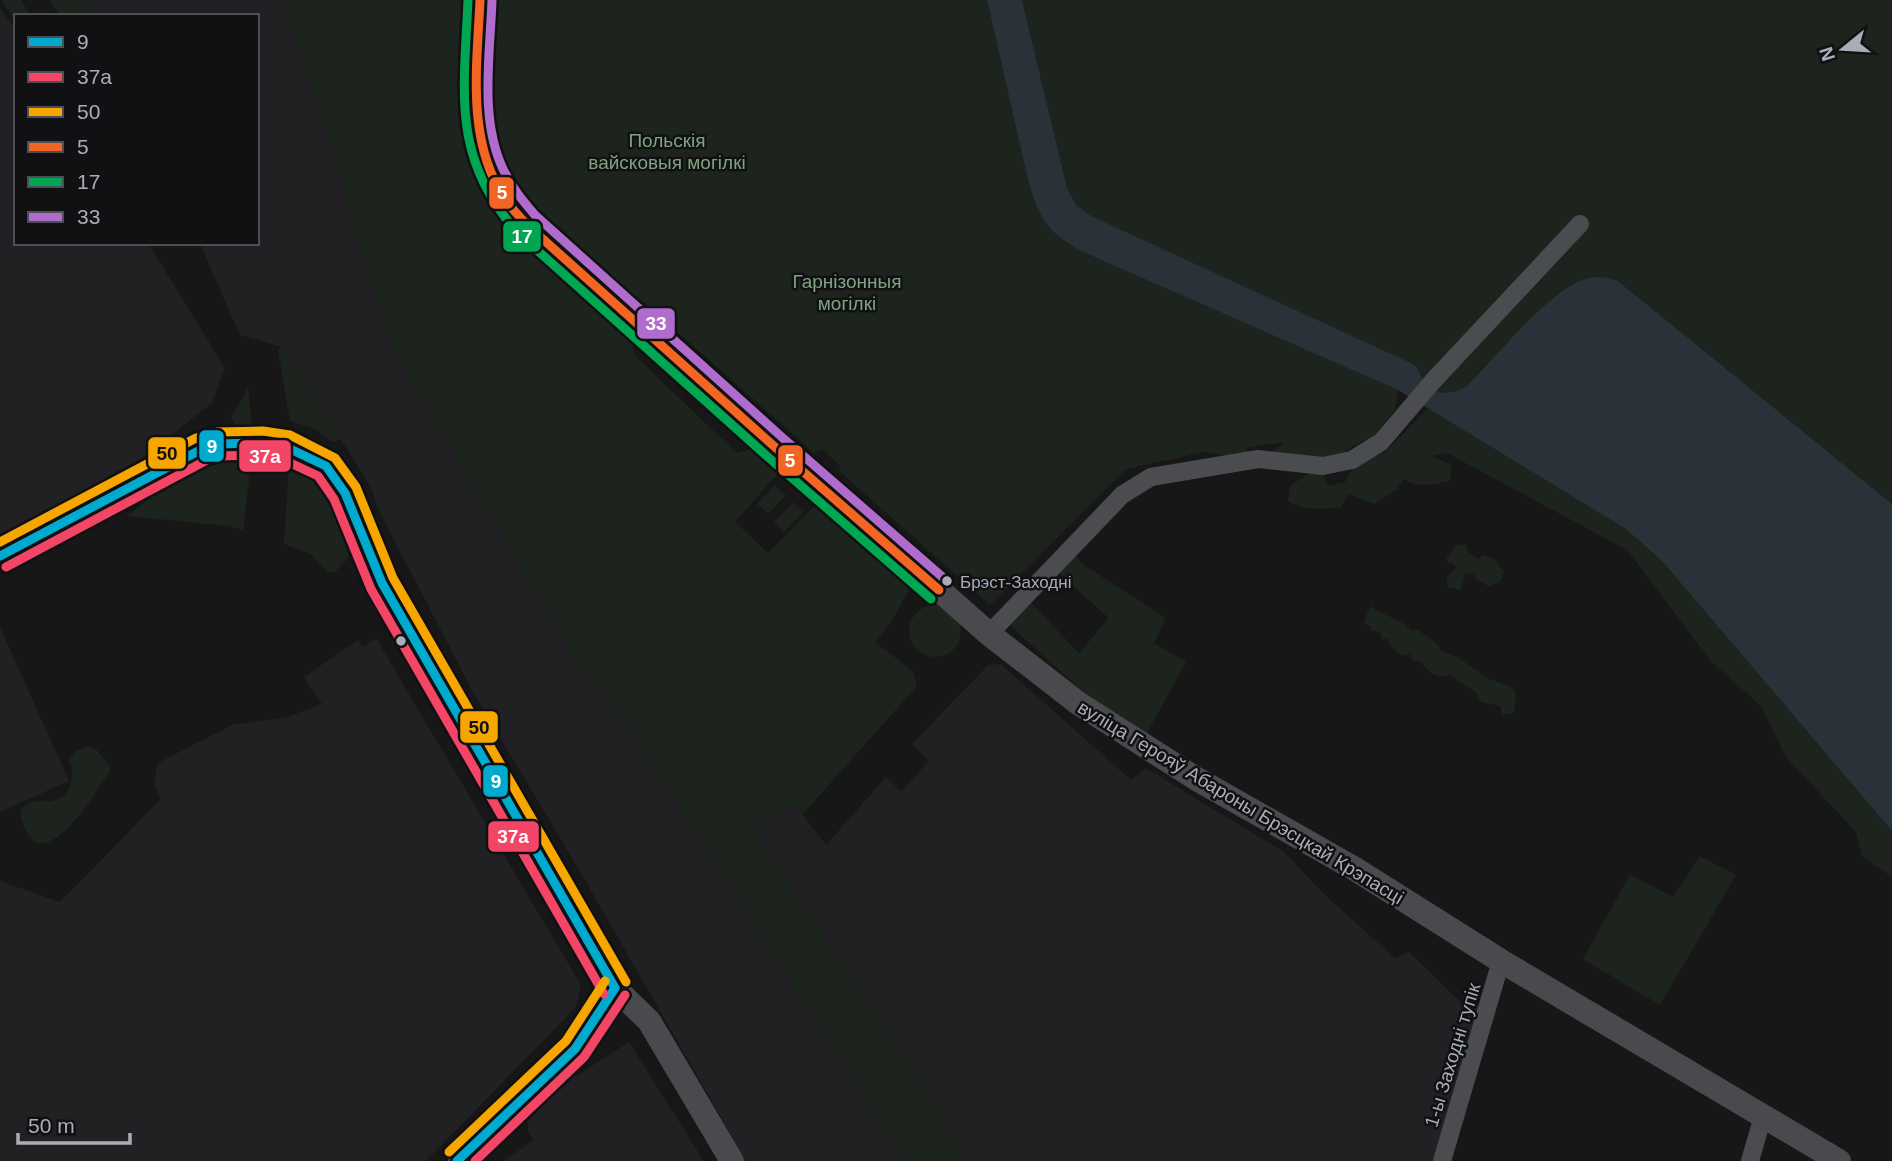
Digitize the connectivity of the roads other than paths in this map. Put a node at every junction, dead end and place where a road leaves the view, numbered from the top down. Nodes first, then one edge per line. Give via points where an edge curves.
1 (480, 0) edge
2 (1580, 224) dead end
3 (0, 556) edge
4 (989, 634) junction
5 (1501, 961) junction
6 (615, 988) junction
7 (1763, 1116) junction
8 (457, 1161) edge
9 (732, 1161) edge
10 (1442, 1161) edge
11 (1750, 1161) edge
12 (1839, 1161) edge

1 - 4 main road, вуліца Герояў Абароны Брэсцкай Крэпасці via 478,134 485,163 504,201
2 - 4 street via 1381,442 1352,460 1323,466 1258,459 1151,477 1122,495
3 - 6 main road via 218,444 286,447 326,466 345,493 382,583
4 - 5 main road, вуліца Герояў Абароны Брэсцкай Крэпасці via 1116,729
5 - 7 main road, вуліца Герояў Абароны Брэсцкай Крэпасці
5 - 10 street, 1-ы Заходні тупік
6 - 8 street via 575,1049
6 - 9 main road via 649,1021
7 - 11 street
7 - 12 main road, вуліца Герояў Абароны Брэсцкай Крэпасці

